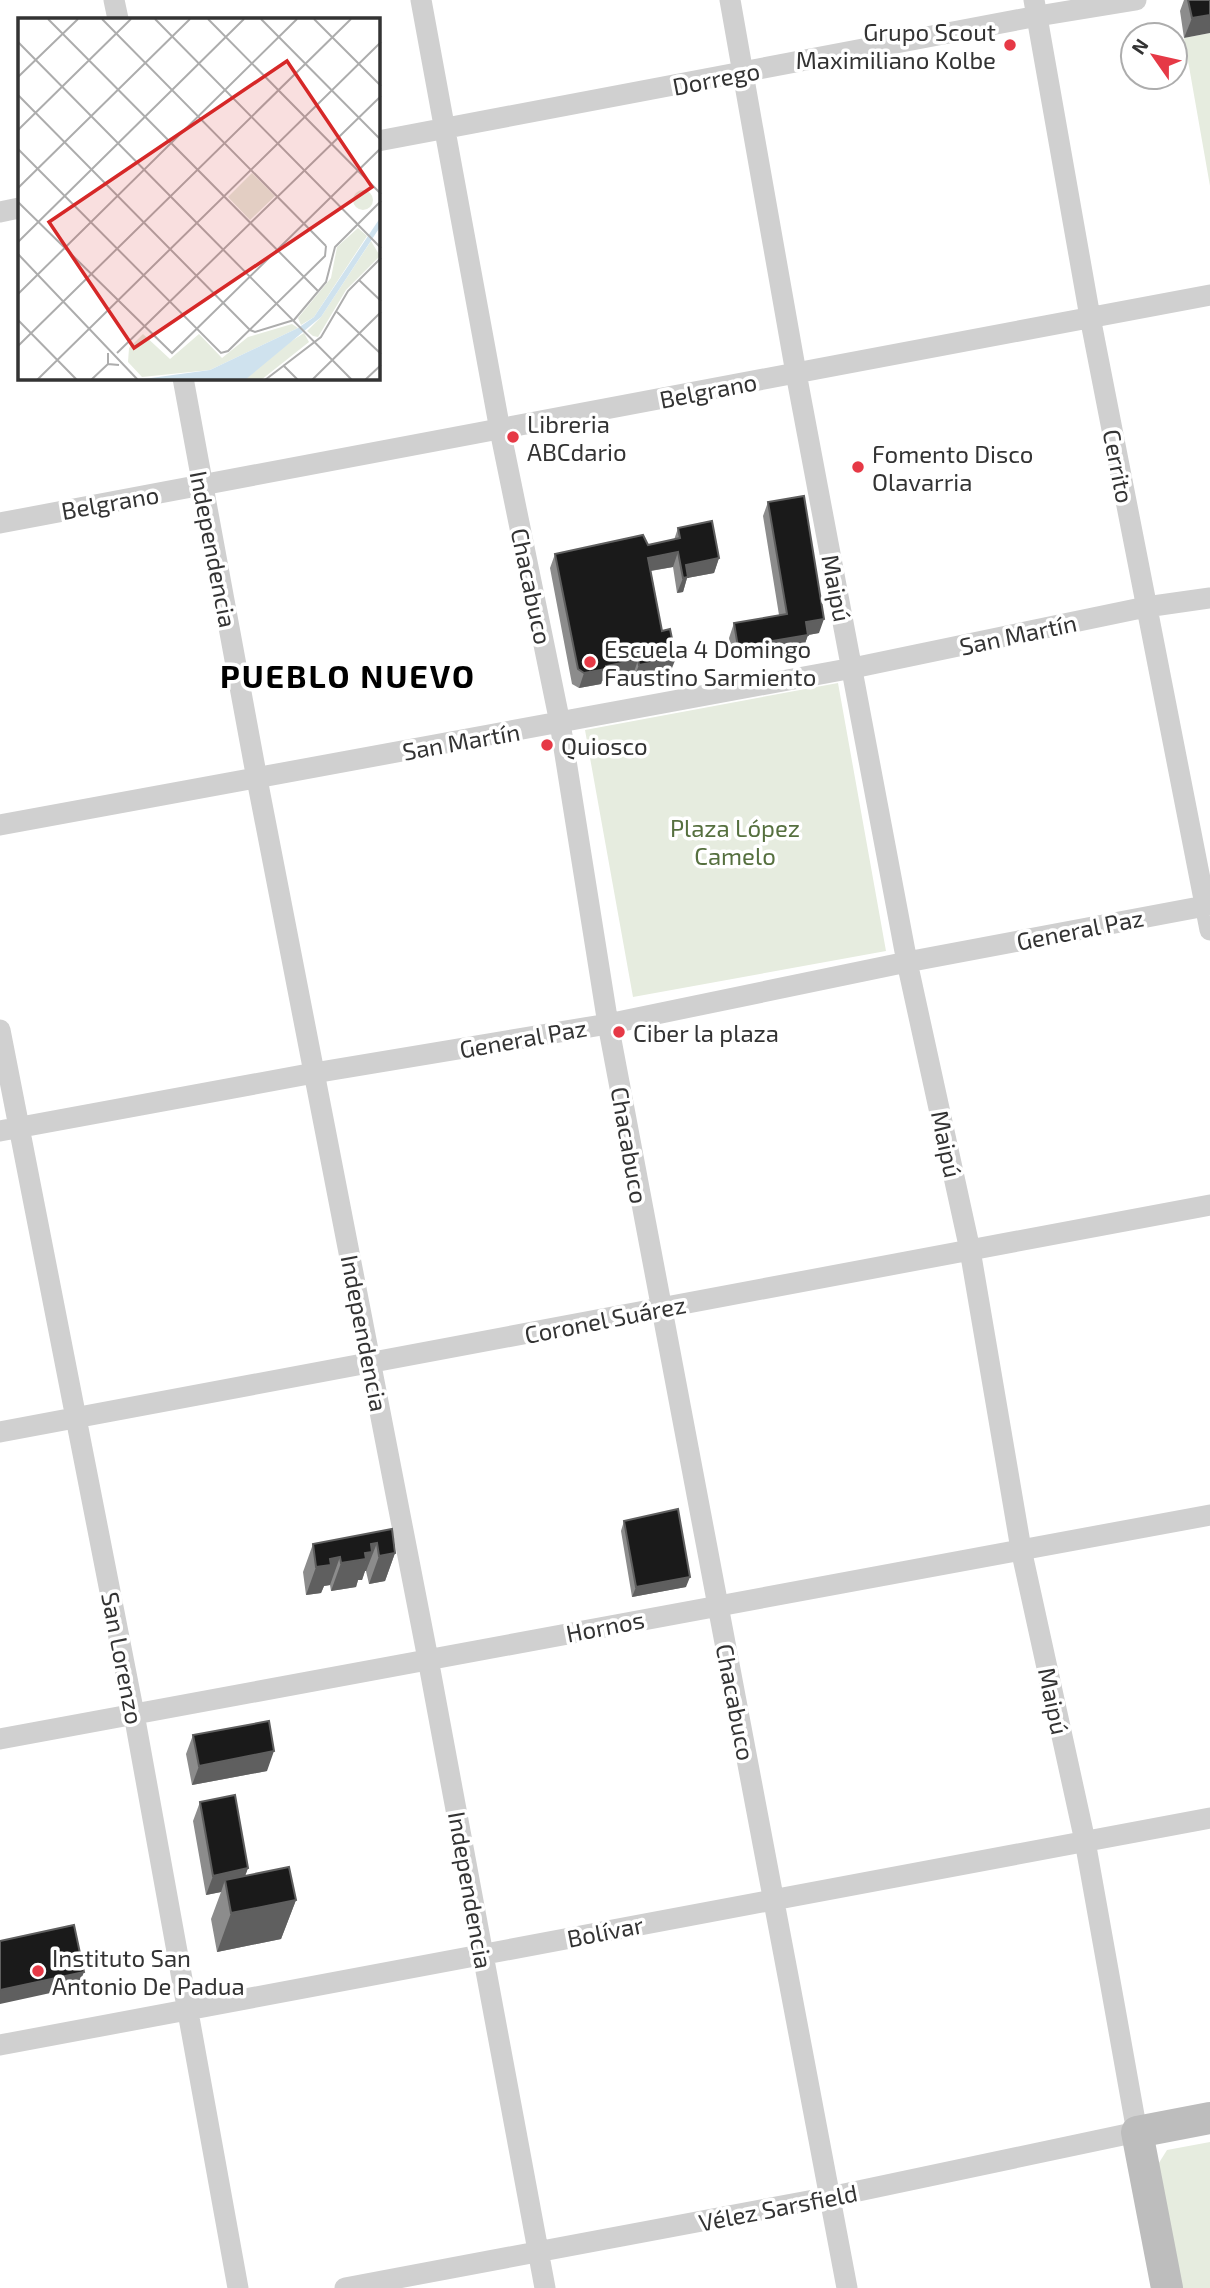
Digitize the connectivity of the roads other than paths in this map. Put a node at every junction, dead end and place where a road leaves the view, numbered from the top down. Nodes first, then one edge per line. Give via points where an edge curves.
1 (114, 0) edge
2 (421, 0) edge
3 (730, 0) edge
4 (1136, 0) edge
5 (1036, 8) edge
6 (118, 18) edge
7 (742, 73) junction
8 (445, 128) junction
9 (380, 141) edge
10 (18, 208) edge
11 (0, 212) edge
12 (1210, 295) edge
13 (1090, 317) junction
14 (796, 373) junction
15 (183, 380) edge
16 (500, 430) junction
17 (202, 485) junction
18 (0, 523) edge
19 (1210, 598) edge
20 (1146, 607) junction
21 (853, 668) junction
22 (560, 723) junction
23 (257, 779) junction
24 (0, 825) edge
25 (1208, 905) edge
26 (1210, 930) edge
27 (907, 962) junction
28 (608, 1024) junction
29 (0, 1030) edge
30 (314, 1073) junction
31 (9, 1129) edge
32 (1210, 1205) edge
33 (970, 1250) junction
34 (660, 1309) junction
35 (371, 1363) junction
36 (76, 1418) junction
37 (0, 1433) edge
38 (1210, 1515) edge
39 (1021, 1549) junction
40 (717, 1605) junction
41 (428, 1659) junction
42 (134, 1714) junction
43 (0, 1739) edge
44 (1210, 1818) edge
45 (1084, 1841) junction
46 (774, 1899) junction
47 (482, 1954) junction
48 (187, 2009) junction
49 (0, 2045) edge
50 (1210, 2118) edge
51 (1137, 2132) junction
52 (831, 2197) junction
53 (538, 2251) junction
54 (238, 2288) edge
55 (345, 2288) edge
56 (545, 2288) edge
57 (847, 2288) edge
58 (1167, 2288) edge

1 - 6 street
2 - 8 street, Chacabuco
3 - 7 street, Maipú
4 - 5 street, Dorrego
5 - 7 street, Dorrego
5 - 13 street, Cerrito
7 - 8 street, Dorrego
7 - 14 street, Maipú
8 - 9 street, Dorrego
8 - 16 street, Chacabuco
10 - 11 street
12 - 13 street, Belgrano
13 - 14 street, Belgrano
13 - 20 street, Cerrito
14 - 16 street, Belgrano
14 - 21 street, Maipú
15 - 17 street, Independencia
16 - 17 street, Belgrano
16 - 22 street, Chacabuco
17 - 18 street, Belgrano
17 - 23 street, Independencia
19 - 20 street, San Martín
20 - 21 street, San Martín
20 - 25 street, Cerrito
21 - 22 street, San Martín
21 - 27 street, Maipú
22 - 23 street, San Martín
22 - 28 street, Chacabuco
23 - 24 street, San Martín
23 - 30 street, Independencia
25 - 26 street, Cerrito
25 - 27 street, General Paz
27 - 28 street, General Paz
27 - 33 street, Maipú
28 - 30 street, General Paz
28 - 34 street, Chacabuco
29 - 31 street, San Lorenzo
30 - 31 street, General Paz
30 - 35 street, Independencia
31 - 36 street, San Lorenzo
32 - 33 street, Coronel Suárez
33 - 34 street, Coronel Suárez
33 - 39 street, Maipú
34 - 35 street, Coronel Suárez
34 - 40 street, Chacabuco
35 - 36 street, Coronel Suárez
35 - 41 street, Independencia
36 - 37 street, Coronel Suárez
36 - 42 street, San Lorenzo
38 - 39 street, Hornos
39 - 40 street, Hornos
39 - 45 street, Maipú
40 - 41 street, Hornos
40 - 46 street, Chacabuco
41 - 42 street, Hornos
41 - 47 street, Independencia
42 - 43 street, Hornos
42 - 48 street, San Lorenzo
44 - 45 street, Bolívar
45 - 46 street, Bolívar
45 - 51 street, Maipú
46 - 47 street, Bolívar
46 - 52 street, Chacabuco
47 - 48 street, Bolívar
47 - 53 street, Independencia
48 - 49 street, Bolívar
48 - 54 street, San Lorenzo
50 - 51 street, Vélez Sarsfield
51 - 52 street, Vélez Sarsfield
51 - 58 street, Maipú
52 - 53 street, Vélez Sarsfield
52 - 57 street, Chacabuco
53 - 55 street, Vélez Sarsfield
53 - 56 street, Independencia

